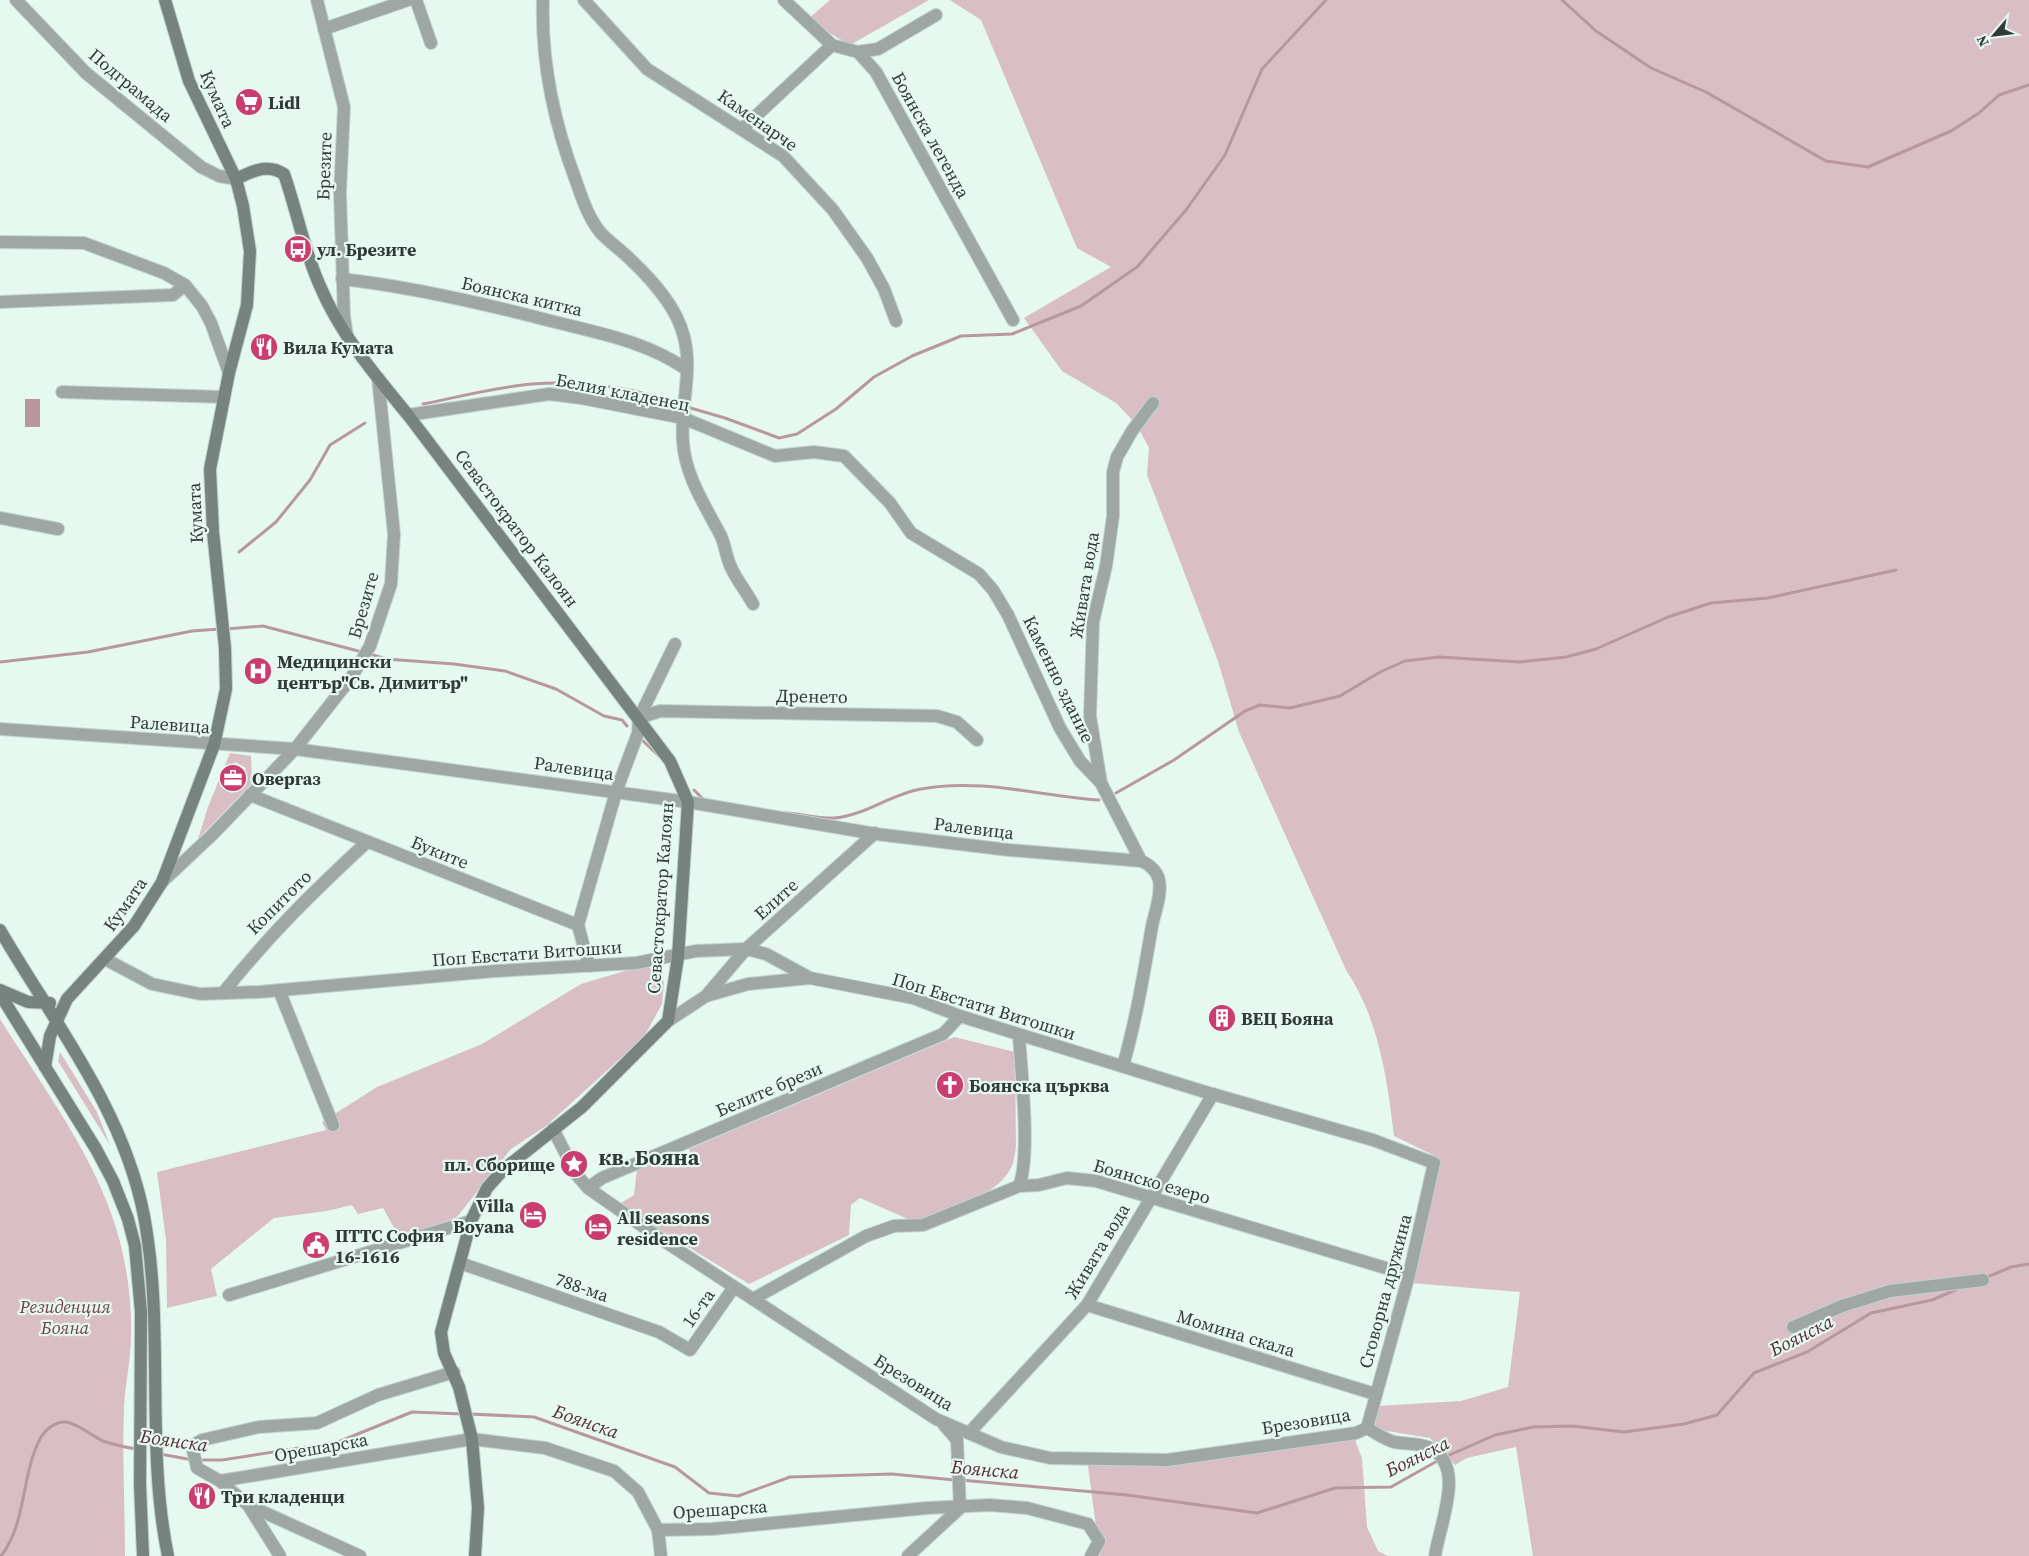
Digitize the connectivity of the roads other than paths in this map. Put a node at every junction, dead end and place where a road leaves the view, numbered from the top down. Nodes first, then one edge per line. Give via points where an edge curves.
1 (16, 0) edge
2 (165, 0) edge
3 (317, 0) edge
4 (408, 0) edge
5 (416, 0) edge
6 (543, 0) edge
7 (584, 0) edge
8 (784, 0) edge
9 (936, 15) dead end
10 (324, 29) junction
11 (431, 43) dead end
12 (832, 46) junction
13 (858, 52) junction
14 (743, 128) junction
15 (236, 179) junction
16 (0, 242) edge
17 (342, 279) junction
18 (185, 285) junction
19 (0, 302) edge
20 (1013, 320) dead end
21 (896, 321) dead end
22 (348, 336) junction
23 (686, 369) junction
24 (229, 373) junction
25 (378, 378) junction
26 (62, 392) dead end
27 (224, 398) junction
28 (1153, 403) dead end
29 (408, 415) junction
30 (683, 418) junction
31 (0, 518) edge
32 (58, 529) dead end
33 (912, 533) joint
34 (753, 604) dead end
35 (674, 644) dead end
36 (639, 718) junction
37 (0, 730) edge
38 (977, 740) dead end
39 (214, 745) junction
40 (295, 749) junction
41 (1101, 783) junction
42 (616, 792) junction
43 (250, 795) junction
44 (688, 802) junction
45 (874, 833) junction
46 (366, 842) junction
47 (1141, 861) junction
48 (162, 882) junction
49 (578, 925) junction
50 (0, 930) edge
51 (746, 949) junction
52 (678, 957) junction
53 (105, 959) junction
54 (589, 966) junction
55 (810, 978) junction
56 (279, 990) junction
57 (0, 992) edge
58 (223, 993) junction
59 (706, 996) junction
60 (66, 999) junction
61 (46, 1004) junction
62 (960, 1016) junction
63 (56, 1020) junction
64 (668, 1020) junction
65 (1019, 1035) junction
66 (1123, 1066) junction
67 (45, 1067) junction
68 (1213, 1094) junction
69 (334, 1125) dead end
70 (553, 1129) junction
71 (1434, 1163) joint
72 (1019, 1186) junction
73 (588, 1188) junction
74 (1150, 1198) junction
75 (471, 1221) junction
76 (460, 1264) junction
77 (1409, 1275) junction
78 (1983, 1280) dead end
79 (734, 1287) junction
80 (229, 1295) dead end
81 (753, 1299) junction
82 (1087, 1306) junction
83 (1793, 1326) dead end
84 (690, 1350) joint
85 (454, 1372) junction
86 (1376, 1394) junction
87 (936, 1419) junction
88 (1366, 1428) junction
89 (969, 1433) junction
90 (472, 1439) junction
91 (220, 1481) junction
92 (248, 1505) junction
93 (960, 1508) junction
94 (658, 1530) junction
95 (143, 1556) edge
96 (168, 1556) edge
97 (280, 1556) edge
98 (360, 1556) edge
99 (475, 1556) edge
100 (661, 1556) edge
101 (908, 1556) edge
102 (1090, 1556) edge
103 (1435, 1556) edge

1 - 15 street, Подграмада via 86,73 201,167 219,176
2 - 15 main road, Кумата via 189,82
3 - 10 street, Брезите
4 - 10 street
5 - 11 street
6 - 23 street via 546,75 581,195 601,232 663,295 684,337
7 - 14 street, Каменарче via 647,69
8 - 12 street
9 - 13 street via 878,49
10 - 17 street, Брезите via 344,107 340,193
12 - 13 street
12 - 14 street
13 - 20 street, Боянска легенда via 876,72
14 - 21 street, Каменарче via 783,156 833,210 884,289
15 - 22 main road, Севастократор Калоян via 257,169 276,169 284,174 319,285
15 - 24 main road, Кумата via 250,251 247,305
16 - 18 street via 84,243 164,273
17 - 22 street, Брезите
17 - 23 street, Боянска китка via 505,308 601,332 654,351
18 - 19 street via 173,295
18 - 24 street via 211,323
22 - 25 main road, Севастократор Калоян
23 - 30 street
24 - 27 main road, Кумата
25 - 29 main road, Севастократор Калоян
25 - 40 street, Брезите via 394,534 391,584 364,659
26 - 27 street
27 - 39 main road, Кумата via 210,469 212,532 226,689
28 - 41 street, Живата вода via 1132,431 1113,472 1113,516 1093,622 1090,716
29 - 30 street, Белия кладенец via 550,394
29 - 36 main road, Севастократор Калоян
30 - 33 street, Белия кладенец via 775,456 814,452 844,456 890,503
30 - 34 street via 682,441 688,470 723,541 730,566
31 - 32 street
33 - 41 street, Каменно здание via 979,574 993,590 1008,615 1060,728 1080,761
35 - 36 street
36 - 38 street, Дренето via 660,711 937,716 957,722
36 - 42 street via 638,733
36 - 44 main road, Севастократор Калоян via 670,761
37 - 39 street, Ралевица
39 - 40 street, Ралевица
39 - 48 main road, Кумата
40 - 42 street, Ралевица
40 - 43 street, Брезите
41 - 47 street, Каменно здание
42 - 44 street, Ралевица
42 - 49 street
43 - 46 street, Буките
43 - 48 street, Брезите
44 - 45 street, Ралевица
44 - 52 main road, Севастократор Калоян
45 - 47 street, Ралевица via 1009,850
45 - 51 street, Елите
46 - 49 street, Буките
46 - 58 street, Копитото via 293,910
47 - 66 street, Каменно здание via 1152,868 1159,882 1132,1034
48 - 53 main road, Кумата via 134,926
49 - 54 street
50 - 61 main road
51 - 52 street, Поп Евстати Витошки via 696,952
51 - 55 street, Поп Евстати Витошки via 766,954
51 - 59 street, Елите
52 - 54 street, Поп Евстати Витошки
52 - 64 main road, Севастократор Калоян
53 - 58 street, Поп Евстати Витошки via 152,984 200,994
53 - 60 main road, Кумата
54 - 56 street, Поп Евстати Витошки
55 - 59 street via 748,984
55 - 62 street, Поп Евстати Витошки via 913,998
56 - 58 street, Поп Евстати Витошки
56 - 69 street
57 - 61 main road via 28,1002
57 - 67 main road
59 - 64 street
60 - 61 main road
60 - 63 main road
61 - 63 main road
62 - 65 street, Поп Евстати Витошки
62 - 73 street, Белите брези via 943,1034 602,1178
63 - 67 main road
63 - 96 main road via 106,1110 128,1160 144,1216 151,1273 158,1485
64 - 70 main road via 582,1107
65 - 66 street, Поп Евстати Витошки
65 - 72 street via 1024,1147
66 - 68 street, Поп Евстати Витошки
67 - 95 main road via 113,1182 135,1246 141,1312
68 - 71 street, Поп Евстати Витошки via 1373,1140
68 - 74 street, Живата вода
70 - 73 street, Брезовица via 576,1174
70 - 75 main road via 495,1178
71 - 77 street, Сговорна дружина
72 - 74 street, Боянско езеро via 1081,1178
72 - 81 street, Боянско езеро via 923,1226 894,1226 866,1236
73 - 79 street, Брезовица
74 - 77 street, Боянско езеро
74 - 82 street, Живата вода
75 - 76 main road
75 - 80 street
76 - 84 street, 788-ма via 659,1332
76 - 85 main road via 442,1332 444,1353
77 - 86 street, Сговорна дружина
78 - 83 street via 1890,1291
79 - 81 street, Брезовица
79 - 84 street, 16-та
81 - 87 street, Брезовица
82 - 86 street, Момина скала
82 - 89 street, Живата вода
85 - 90 main road
85 - 91 street, Орешарска via 378,1395 317,1423 259,1427 202,1440 192,1446 197,1468
86 - 88 street, Сговорна дружина
87 - 89 street, Брезовица
87 - 93 street via 957,1440
88 - 89 street, Брезовица via 1356,1433 1167,1460 1050,1458 1001,1447
88 - 103 street via 1393,1442 1428,1447 1437,1453 1450,1474 1450,1489
90 - 91 street, Орешарска
90 - 94 street, Орешарска via 545,1448 614,1471 638,1492
90 - 99 main road via 478,1508
91 - 92 street
92 - 97 street
92 - 98 street
93 - 94 street, Орешарска via 927,1508 712,1529
93 - 101 street
93 - 102 street, Орешарска via 990,1505 1027,1508 1088,1524 1099,1541
94 - 100 street

